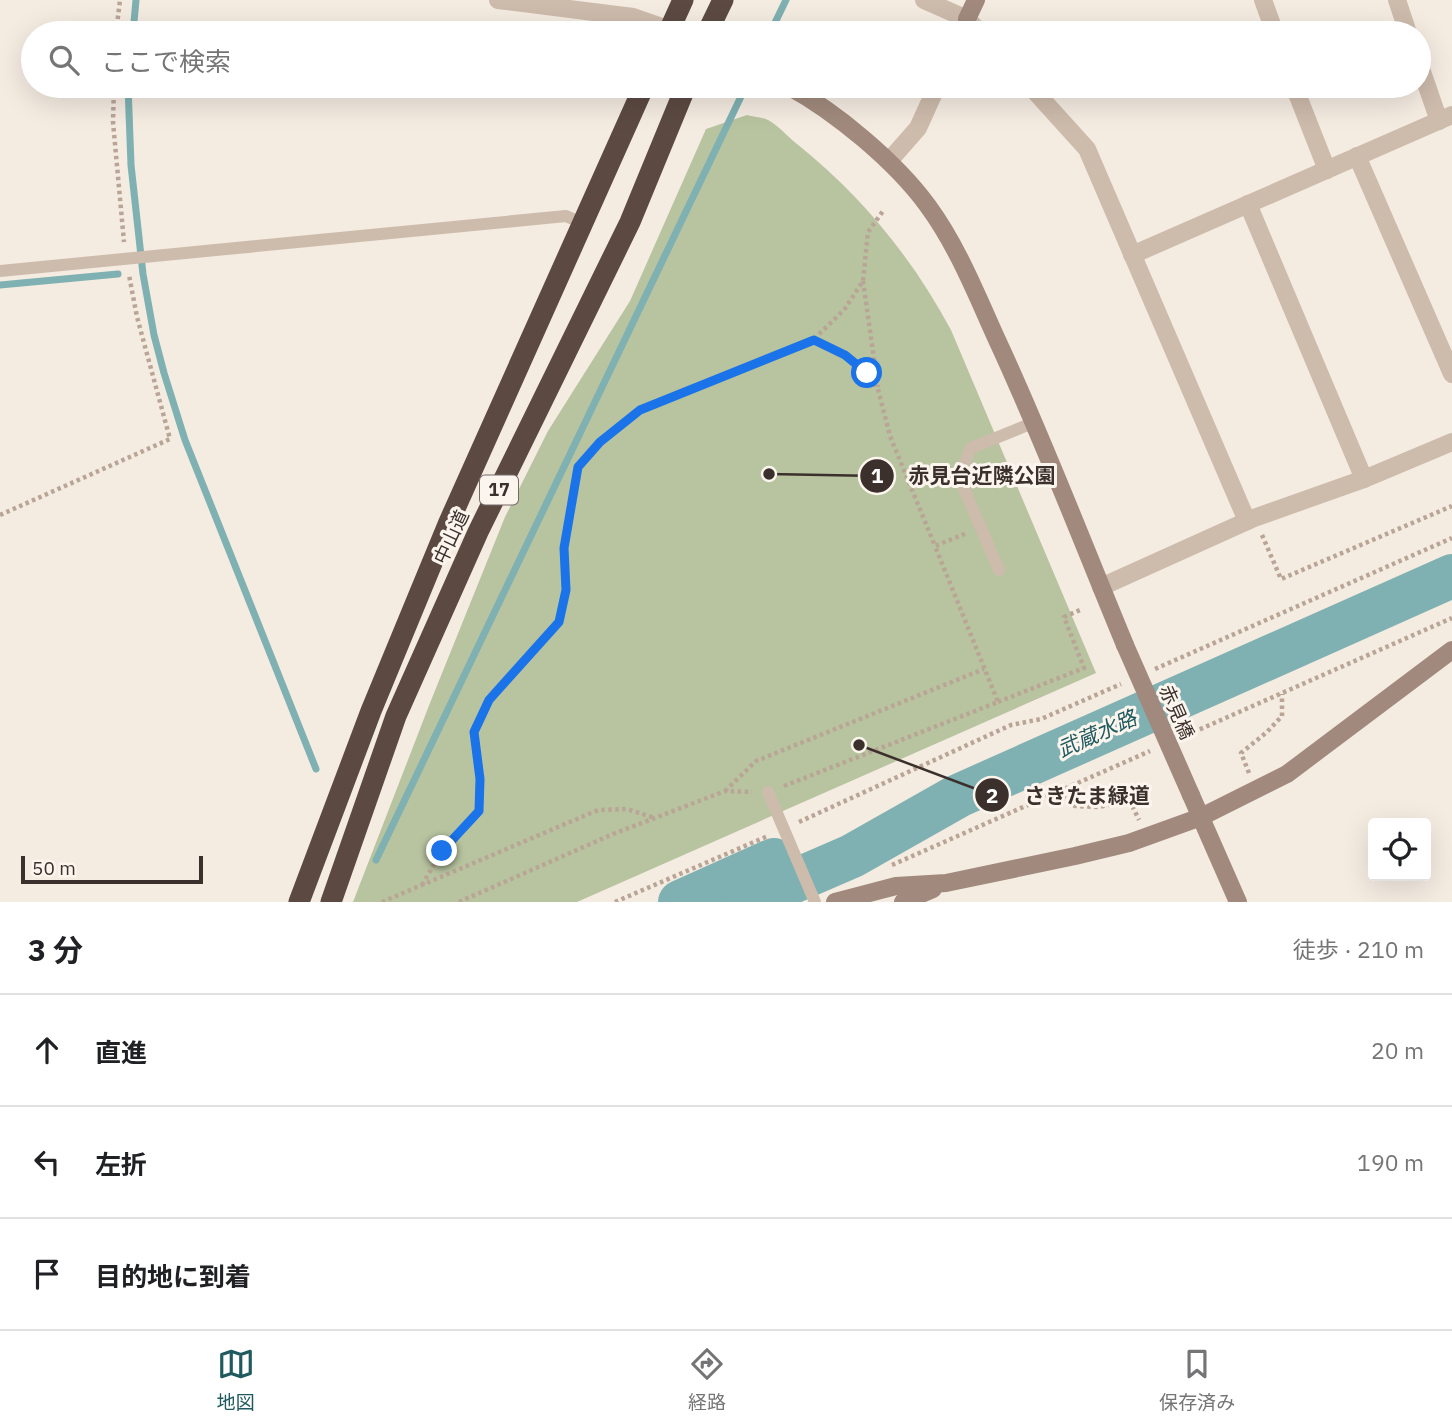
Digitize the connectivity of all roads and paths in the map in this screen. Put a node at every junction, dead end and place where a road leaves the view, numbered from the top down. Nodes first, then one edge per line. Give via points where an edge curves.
1 (120, 0) edge
2 (498, 0) edge
3 (682, 0) edge
4 (723, 0) edge
5 (924, 0) edge
6 (976, 0) edge
7 (1263, 0) edge
8 (1397, 0) edge
9 (117, 21) edge
10 (643, 21) edge
11 (675, 21) edge
12 (713, 21) edge
13 (956, 21) edge
14 (966, 21) edge
15 (1271, 21) edge
16 (1404, 21) edge
17 (1431, 88) edge
18 (114, 98) edge
19 (639, 98) edge
20 (680, 98) edge
21 (809, 98) edge
22 (932, 98) edge
23 (1041, 98) edge
24 (1299, 98) edge
25 (1445, 118) edge
26 (1357, 156) junction
27 (889, 161) junction
28 (1327, 170) junction
29 (1248, 204) junction
30 (883, 211) dead end
31 (582, 223) junction
32 (1132, 255) junction
33 (130, 258) junction
34 (0, 271) edge
35 (863, 281) junction
36 (814, 340) junction
37 (1452, 374) edge
38 (878, 389) junction
39 (1035, 422) junction
40 (1452, 442) edge
41 (1364, 479) junction
42 (1452, 506) edge
43 (0, 515) edge
44 (1251, 519) junction
45 (981, 527) junction
46 (935, 546) junction
47 (999, 570) dead end
48 (1101, 587) junction
49 (1080, 610) dead end
50 (1452, 618) edge
51 (1452, 650) edge
52 (984, 668) junction
53 (1282, 693) junction
54 (998, 702) junction
55 (1178, 739) dead end
56 (1154, 750) dead end
57 (1250, 774) dead end
58 (725, 791) junction
59 (768, 792) junction
60 (1057, 792) junction
61 (1201, 817) junction
62 (656, 818) junction
63 (1139, 821) dead end
64 (786, 835) junction
65 (887, 867) dead end
66 (946, 883) junction
67 (422, 885) junction
68 (813, 896) edge
69 (299, 902) edge
70 (331, 902) edge
71 (382, 902) edge
72 (459, 902) edge
73 (615, 902) edge
74 (835, 902) edge
75 (903, 902) edge
76 (1238, 902) edge

1 - 9 path
2 - 10 street
3 - 11 highway
4 - 12 highway
5 - 13 street
6 - 14 street
7 - 15 street
8 - 16 street
17 - 25 street
18 - 33 path
19 - 31 highway, 中山道 / 17
20 - 70 highway, 中山道 / 17 via 630,222 478,532 396,716
21 - 27 street, 赤見橋
22 - 27 street via 918,128
23 - 32 street via 1087,149
24 - 28 street
25 - 26 street
26 - 28 street
26 - 37 street
27 - 39 street, 赤見橋 via 928,205 952,243
28 - 29 street
29 - 32 street
29 - 41 street
30 - 35 path via 868,232
31 - 33 lane via 566,216
31 - 69 highway, 中山道 / 17 via 449,522
32 - 44 street
33 - 34 lane
33 - 43 path via 137,317 170,439
35 - 36 path via 844,310
35 - 38 path
36 - 38 path via 845,355
36 - 67 path via 640,410 600,442 578,467 564,548 566,590 559,622 489,700 474,732 479,811 442,851
38 - 46 path via 890,436
39 - 45 lane via 971,448 959,477
39 - 48 street, 赤見橋
40 - 41 street
41 - 44 street
42 - 44 path via 1281,579
44 - 48 street
45 - 46 path
45 - 47 lane
46 - 52 path
48 - 61 street, 赤見橋, bridge
49 - 54 path via 1064,617 1084,668
50 - 53 path
51 - 61 street via 1287,774
52 - 54 path
52 - 58 path via 756,761
53 - 55 path
53 - 57 path via 1282,716 1241,753
54 - 59 path
56 - 60 path
58 - 59 path
58 - 62 path
59 - 64 lane
60 - 63 path via 1075,806 1130,802
60 - 65 path
61 - 66 street via 1129,843
61 - 76 street, 赤見橋
62 - 67 path via 626,809 598,810
62 - 72 path
64 - 68 lane
64 - 73 path
66 - 74 street via 896,886
66 - 75 street
67 - 71 path

